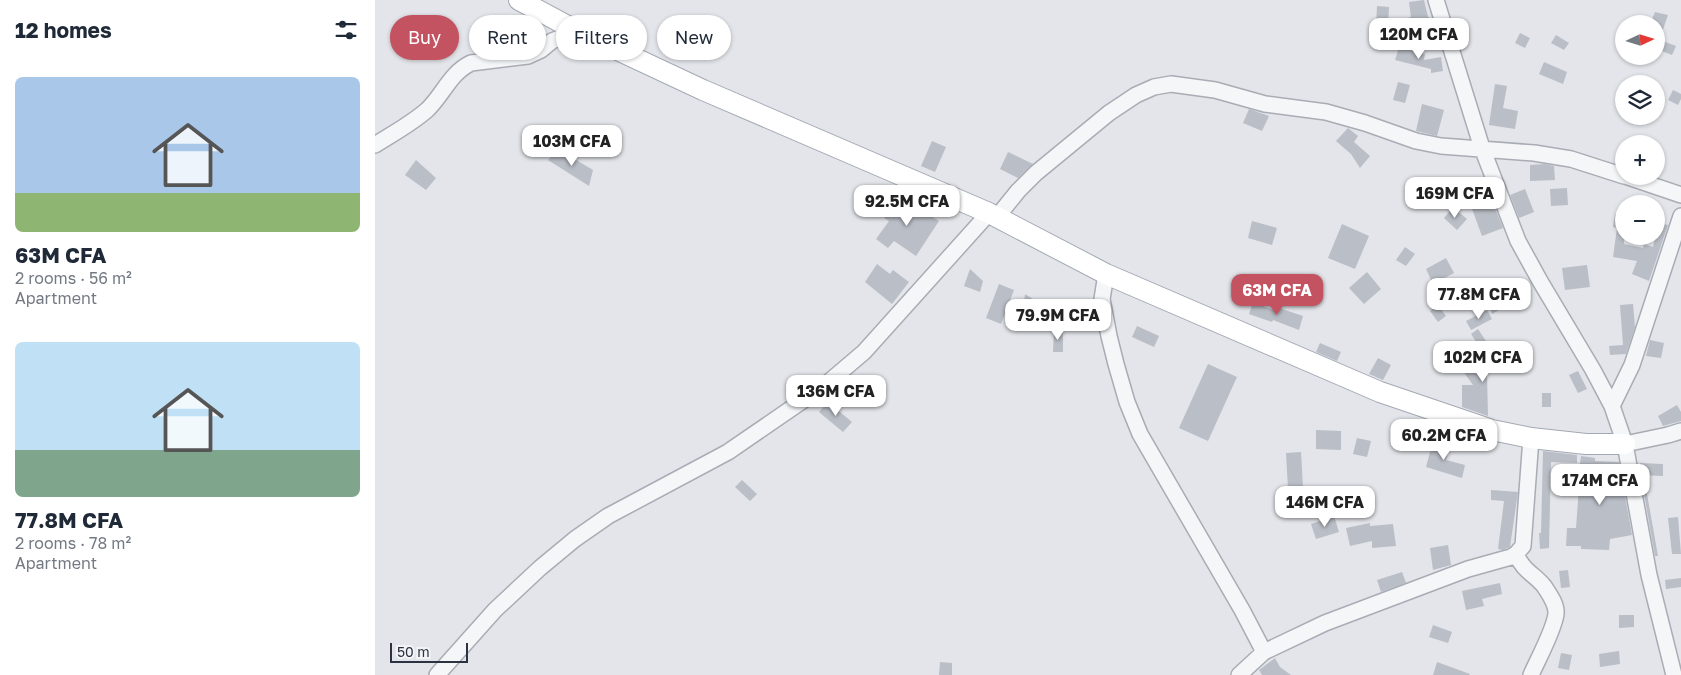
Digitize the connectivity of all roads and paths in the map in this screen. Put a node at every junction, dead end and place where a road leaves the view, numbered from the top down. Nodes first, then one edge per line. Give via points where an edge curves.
1 (519, 0) edge
2 (1436, 0) edge
3 (556, 20) edge
4 (556, 39) edge
5 (639, 60) edge
6 (375, 145) edge
7 (1482, 148) junction
8 (1615, 173) edge
9 (1652, 185) edge
10 (1681, 194) edge
11 (993, 215) junction
12 (1681, 216) edge
13 (1106, 274) junction
14 (1611, 406) junction
15 (1681, 430) edge
16 (1531, 438) junction
17 (1625, 444) junction
18 (1517, 554) junction
19 (1263, 652) junction
20 (437, 675) edge
21 (1239, 675) edge
22 (1531, 675) edge
23 (1674, 675) edge

1 - 3 main road
2 - 7 street
4 - 6 street via 528,56 471,63 457,72 426,111
5 - 11 main road
7 - 8 street via 1534,152 1571,159
7 - 11 street via 1416,141 1325,112 1265,104 1215,90 1171,84 1136,95 1109,113 1036,173
7 - 14 street via 1519,241
9 - 10 street
11 - 13 main road
11 - 20 street via 864,352 824,386 729,452 608,516 575,539 495,610
12 - 14 street via 1632,365
13 - 16 main road via 1380,392 1492,430
13 - 19 street via 1102,299 1109,336 1140,434 1243,610
14 - 17 street
15 - 17 street
16 - 17 main road
16 - 18 street via 1523,546
17 - 23 street via 1649,575
18 - 19 street via 1325,623
18 - 22 street via 1521,565 1546,590 1556,613
19 - 21 street

